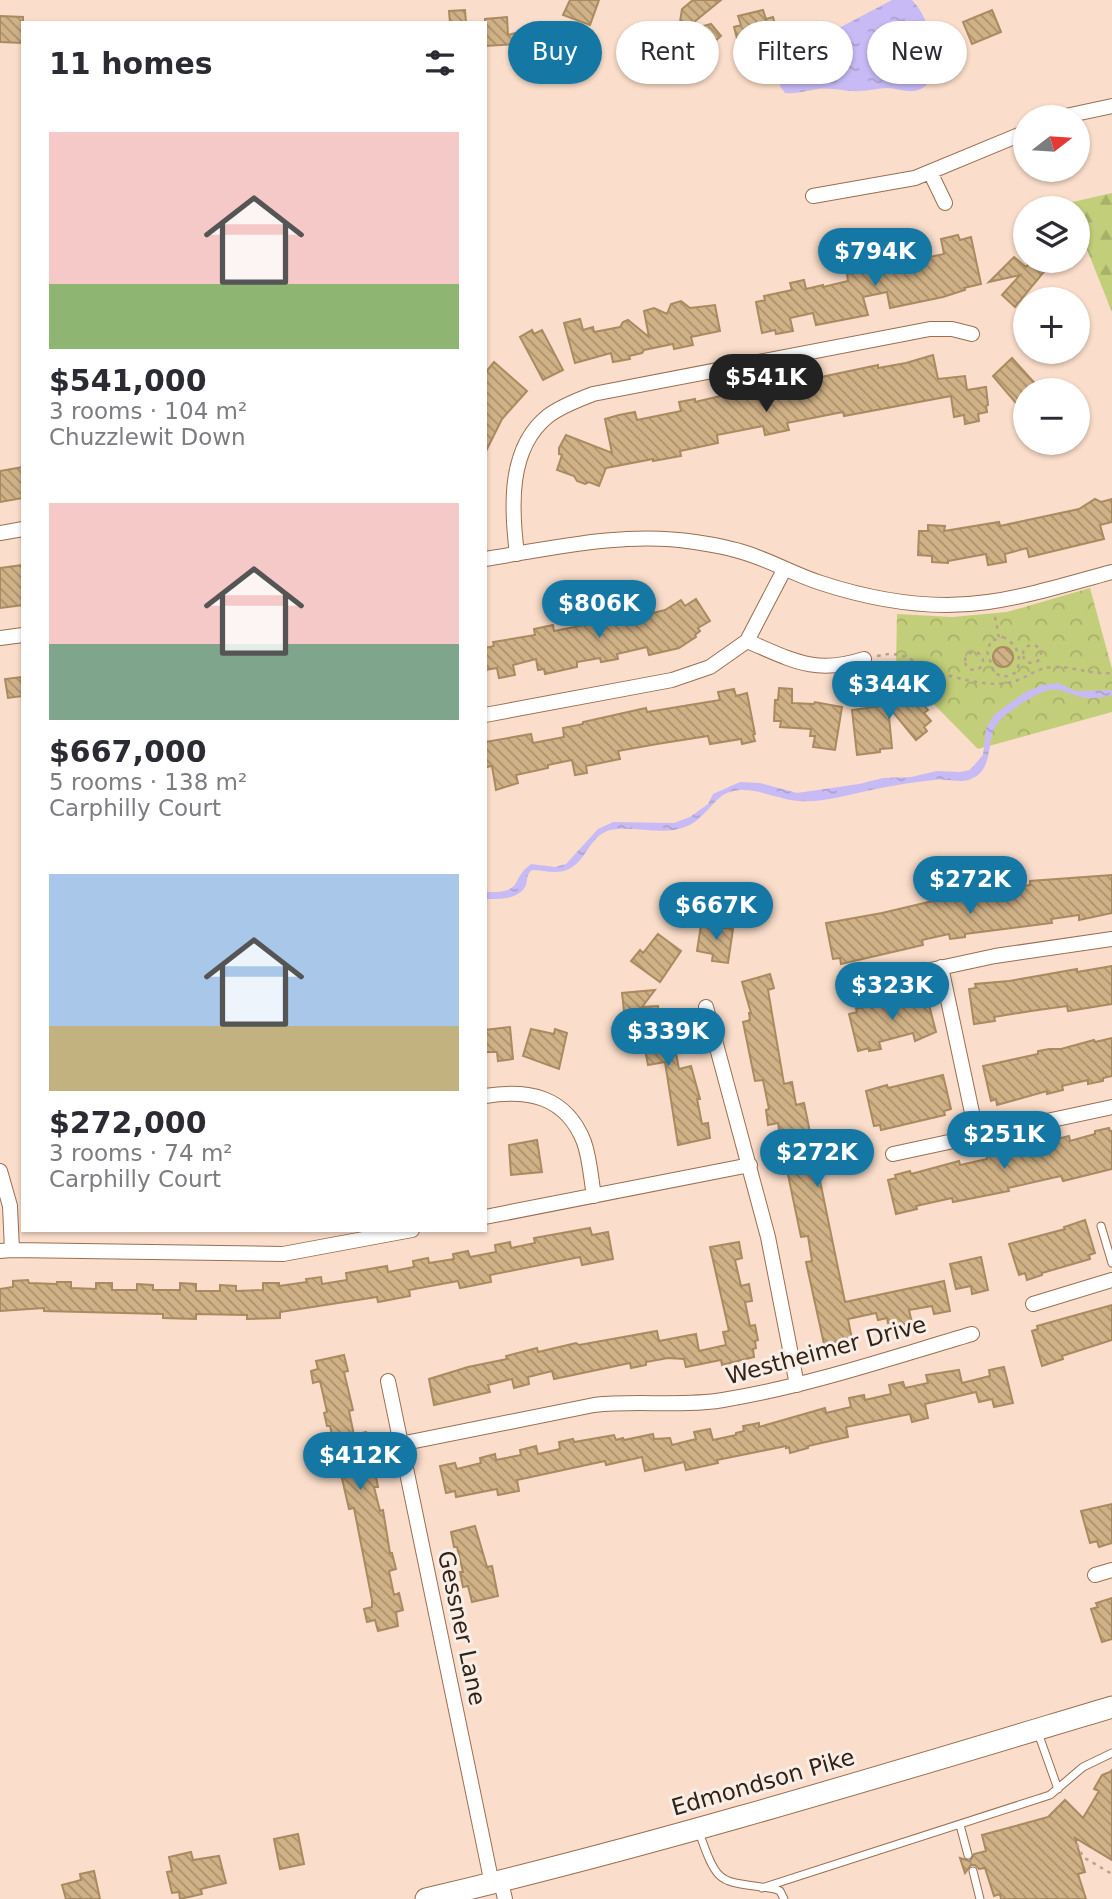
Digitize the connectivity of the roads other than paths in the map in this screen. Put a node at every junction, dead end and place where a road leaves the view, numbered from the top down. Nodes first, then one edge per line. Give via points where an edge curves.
1 (1112, 106) edge
2 (1090, 111) edge
3 (1013, 137) edge
4 (930, 172) junction
5 (813, 196) dead end
6 (945, 203) dead end
7 (972, 334) dead end
8 (21, 528) edge
9 (0, 533) edge
10 (517, 554) junction
11 (487, 559) edge
12 (785, 570) junction
13 (1112, 572) edge
14 (21, 635) edge
15 (0, 638) edge
16 (747, 641) junction
17 (864, 659) road end
18 (487, 715) edge
19 (1112, 939) edge
20 (941, 967) junction
21 (847, 988) dead end
22 (706, 1007) dead end
23 (487, 1096) edge
24 (1112, 1107) edge
25 (977, 1136) junction
26 (893, 1154) dead end
27 (750, 1166) junction
28 (0, 1171) edge
29 (593, 1196) junction
30 (487, 1216) edge
31 (1101, 1226) dead end
32 (401, 1232) edge
33 (6, 1251) edge
34 (1112, 1263) edge
35 (1112, 1280) edge
36 (1033, 1304) dead end
37 (972, 1334) dead end
38 (388, 1381) dead end
39 (797, 1385) junction
40 (400, 1444) junction
41 (1112, 1570) edge
42 (1095, 1575) dead end
43 (1112, 1707) edge
44 (1036, 1730) junction
45 (1112, 1753) edge
46 (1058, 1789) junction
47 (960, 1825) junction
48 (698, 1828) junction
49 (968, 1855) dead end
50 (973, 1871) dead end
51 (499, 1888) edge
52 (762, 1888) junction
53 (426, 1899) edge
54 (784, 1899) edge
55 (980, 1899) edge

1 - 2 street
3 - 4 street
4 - 5 street
4 - 6 street
7 - 10 street via 930,329 593,394 572,402 537,427 519,457 513,524
8 - 9 street
10 - 11 street
10 - 12 street via 651,538 728,547
12 - 13 street via 829,586 937,604 993,601
12 - 16 street
14 - 15 street
16 - 17 street via 818,667
16 - 18 street via 718,663 684,677
19 - 20 street
20 - 21 street
20 - 25 street
22 - 27 street
23 - 29 street via 536,1095 560,1109 584,1142
24 - 25 street
25 - 26 street
27 - 29 street
27 - 39 street
28 - 33 street via 10,1206
29 - 30 street
31 - 34 lane
32 - 33 street via 283,1254
35 - 36 street
37 - 39 street, Westheimer Drive
38 - 40 street, Gessner Lane
39 - 40 street, Westheimer Drive via 705,1402 594,1405
40 - 51 street, Gessner Lane
41 - 42 street
43 - 44 main road, Edmondson Pike
44 - 46 lane
44 - 48 main road, Edmondson Pike
45 - 46 lane via 1083,1767
46 - 47 lane
47 - 49 lane
47 - 52 lane
48 - 51 main road, Edmondson Pike
48 - 52 lane via 718,1874 729,1883
50 - 55 lane
51 - 53 main road, Edmondson Pike
52 - 54 lane via 780,1891

